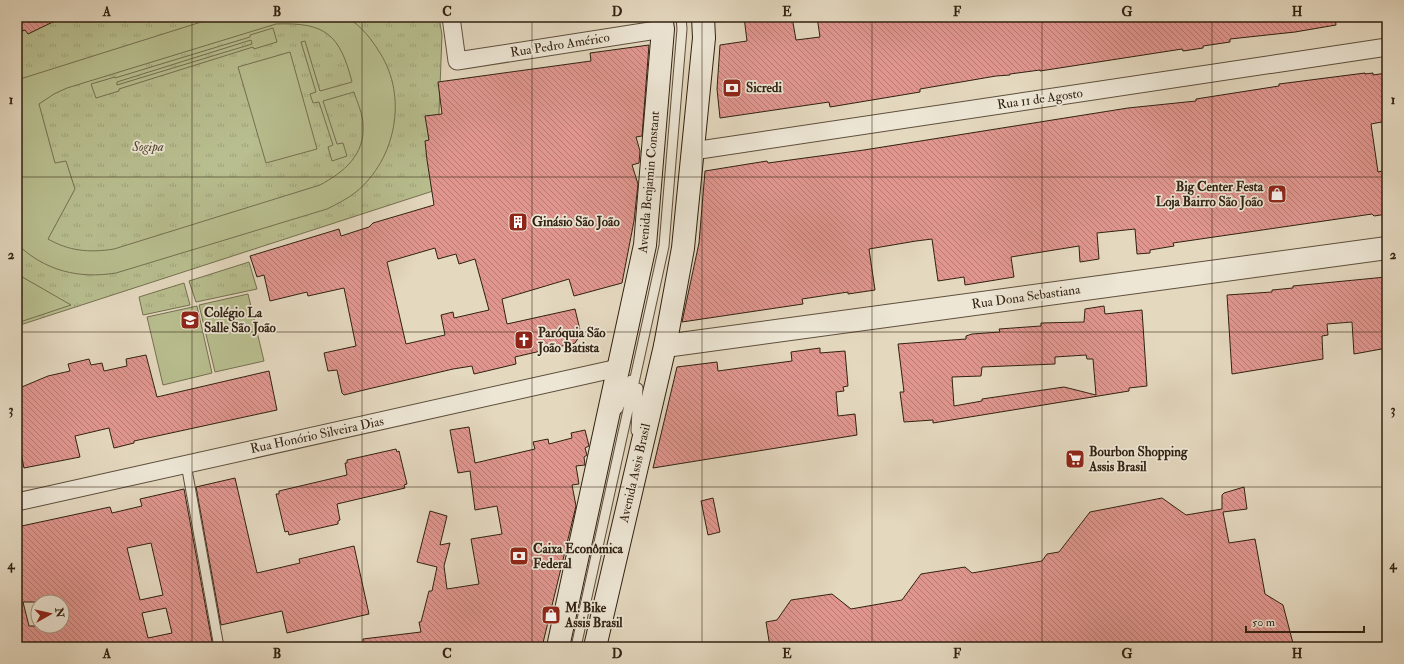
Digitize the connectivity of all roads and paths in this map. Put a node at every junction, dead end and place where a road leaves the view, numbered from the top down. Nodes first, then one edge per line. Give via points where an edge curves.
1 (451, 17) edge
2 (681, 17) edge
3 (703, 17) edge
4 (662, 23) edge
5 (1387, 47) edge
6 (693, 150) junction
7 (1387, 248) edge
8 (664, 346) junction
9 (628, 366) junction
10 (186, 464) junction
11 (634, 474) junction
12 (17, 502) edge
13 (219, 647) edge
14 (558, 647) edge
15 (576, 647) edge
16 (595, 647) edge

1 - 4 street, Rua Pedro Américo via 457,61
2 - 9 lane via 664,246
3 - 6 main road via 704,38
4 - 9 main road, Avenida Benjamin Constant via 645,245
5 - 6 street, Rua 11 de Agosto
6 - 8 main road via 683,248
7 - 8 main road, Rua Dona Sebastiana
8 - 11 main road, Avenida Assis Brasil
9 - 10 street, Rua Honório Silveira Dias
9 - 11 lane
9 - 14 main road via 602,444
9 - 15 lane
10 - 12 street, Rua Honório Silveira Dias
10 - 13 lane
11 - 16 main road, Avenida Assis Brasil

